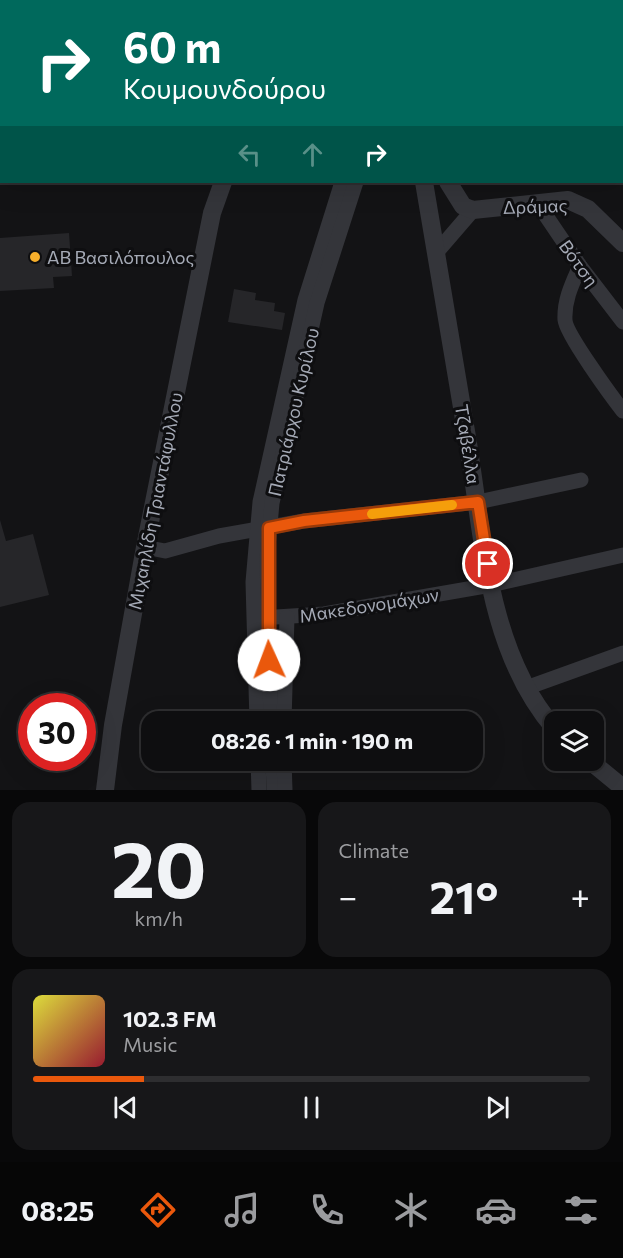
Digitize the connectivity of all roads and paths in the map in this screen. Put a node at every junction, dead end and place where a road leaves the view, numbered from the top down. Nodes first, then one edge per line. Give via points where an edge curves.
1 (213, 183) edge
2 (223, 183) edge
3 (342, 183) edge
4 (356, 183) edge
5 (424, 183) edge
6 (449, 183) edge
7 (538, 204) junction
8 (473, 210) junction
9 (212, 213) junction
10 (623, 243) edge
11 (436, 253) junction
12 (322, 264) junction
13 (580, 266) junction
14 (623, 322) edge
15 (623, 411) edge
16 (581, 480) dead end
17 (478, 502) junction
18 (263, 529) junction
19 (146, 547) junction
20 (623, 555) edge
21 (491, 585) junction
22 (287, 617) junction
23 (261, 618) junction
24 (623, 653) edge
25 (526, 688) junction
26 (257, 711) edge
27 (270, 711) edge
28 (284, 711) edge
29 (544, 713) edge
30 (258, 771) edge
31 (273, 771) edge
32 (285, 771) edge
33 (602, 771) edge
34 (623, 788) edge
35 (105, 790) edge
36 (259, 790) edge
37 (274, 790) edge
38 (285, 790) edge

1 - 9 street, Μιχαηλίδη Τριαντάφυλλου
2 - 9 street, Μιχαηλίδη Τριαντάφυλλου
3 - 12 street, Πατριάρχου Κυρίλου
4 - 12 street, Πατριάρχου Κυρίλου
5 - 11 street, Τζαβέλλα
6 - 8 street via 463,206
7 - 8 street, Δράμας
7 - 10 street, Δράμας via 568,200 588,209
7 - 13 street, Βότση
8 - 11 street
9 - 19 street, Μιχαηλίδη Τριαντάφυλλου
11 - 17 street, Τζαβέλλα
12 - 18 street, Πατριάρχου Κυρίλου via 289,396 265,472
13 - 14 street, Βότση
13 - 15 street via 566,298 565,322
16 - 17 street
17 - 18 street
17 - 21 street, Τζαβέλλα
18 - 19 street via 165,551
18 - 23 street, Πατριάρχου Κυρίλου
19 - 35 street, Μιχαηλίδη Τριαντάφυλλου
20 - 21 street, Μακεδονομάχων
21 - 22 street, Μακεδονομάχων
21 - 25 street, Τζαβέλλα
22 - 23 street, Μακεδονομάχων
22 - 28 street
23 - 26 street, Πατριάρχου Κυρίλου
23 - 27 street, Πατριάρχου Κυρίλου
24 - 25 street
25 - 29 street, Τζαβέλλα
30 - 36 street
31 - 37 street
32 - 38 street
33 - 34 street

